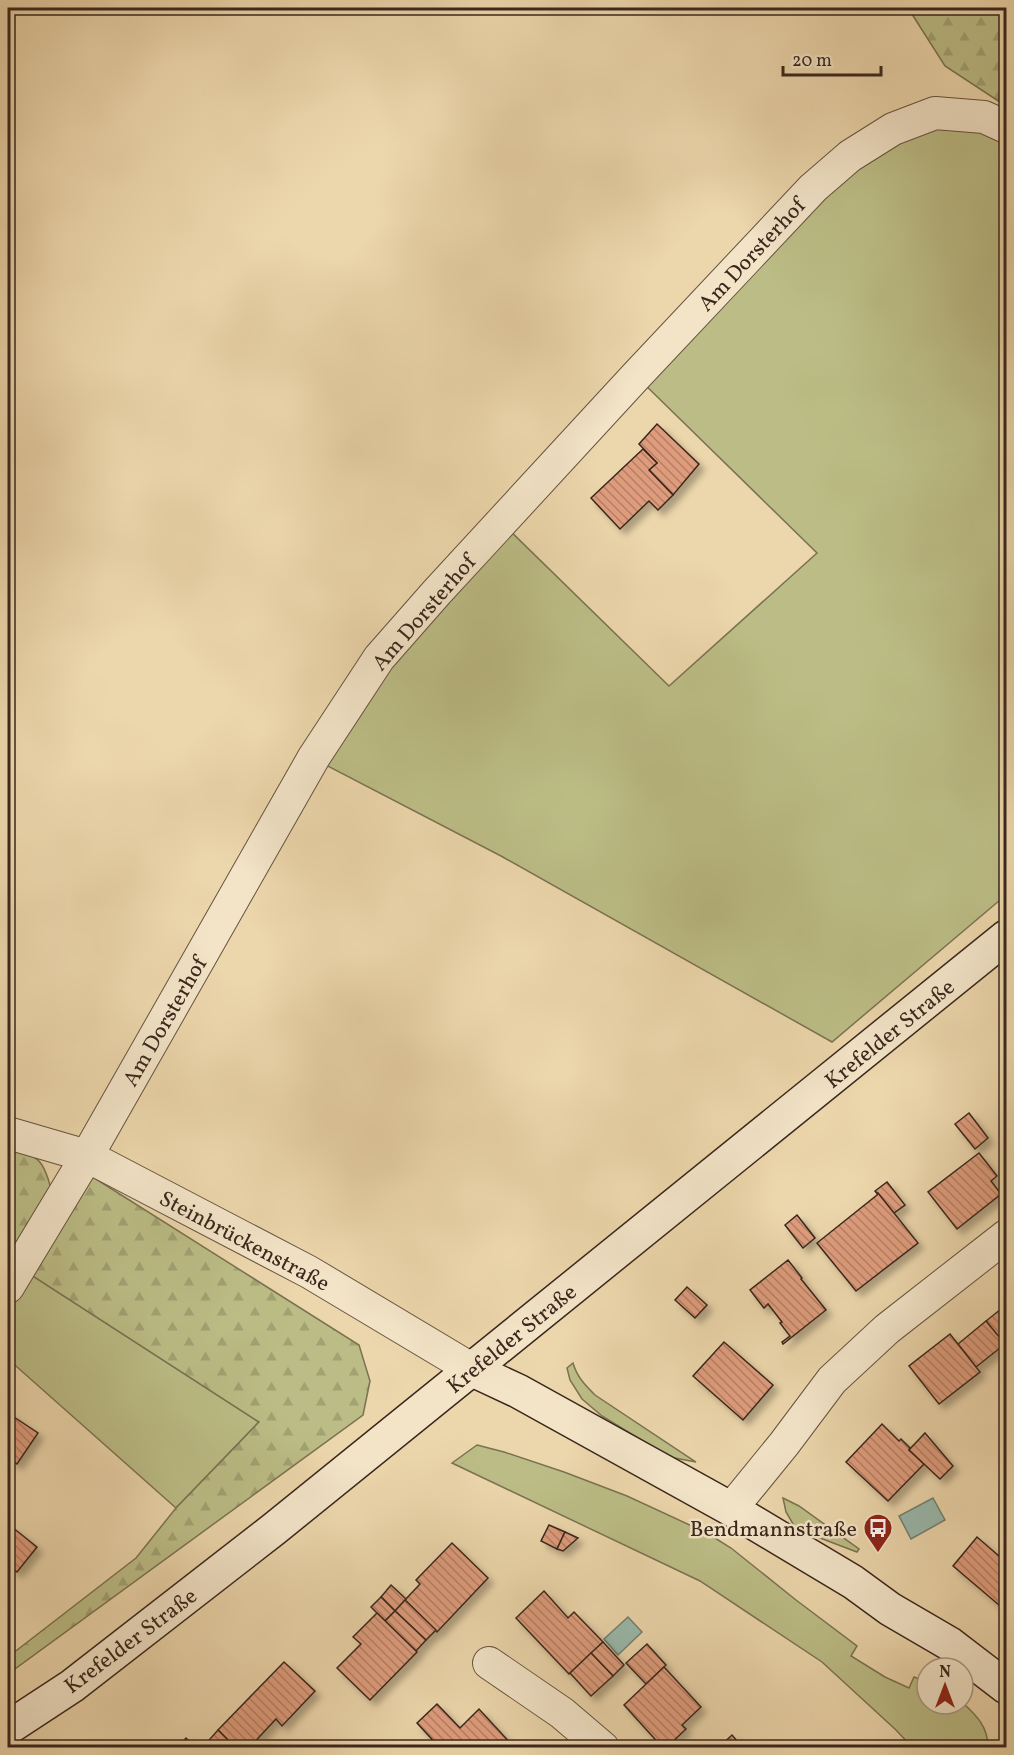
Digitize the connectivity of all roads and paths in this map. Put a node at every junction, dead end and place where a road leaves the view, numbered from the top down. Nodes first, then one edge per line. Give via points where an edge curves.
1 (1006, 127) edge
2 (1006, 937) edge
3 (8, 1133) edge
4 (87, 1156) junction
5 (1006, 1236) edge
6 (8, 1287) edge
7 (472, 1370) junction
8 (731, 1509) junction
9 (489, 1663) dead end
10 (1006, 1687) edge
11 (8, 1728) edge
12 (603, 1748) edge

1 - 4 street, Am Dorsterhof via 984,117 935,113 893,129 850,156 813,188 437,592 379,658 314,757
2 - 7 main road, Krefelder Straße
3 - 4 street, Steinbrückenstraße
4 - 6 street, Am Dorsterhof
4 - 7 street, Steinbrückenstraße via 309,1272
5 - 8 street via 887,1329 832,1380
7 - 8 main road via 518,1391
7 - 11 main road, Krefelder Straße via 72,1686
8 - 10 main road via 950,1644
9 - 12 street via 562,1713

